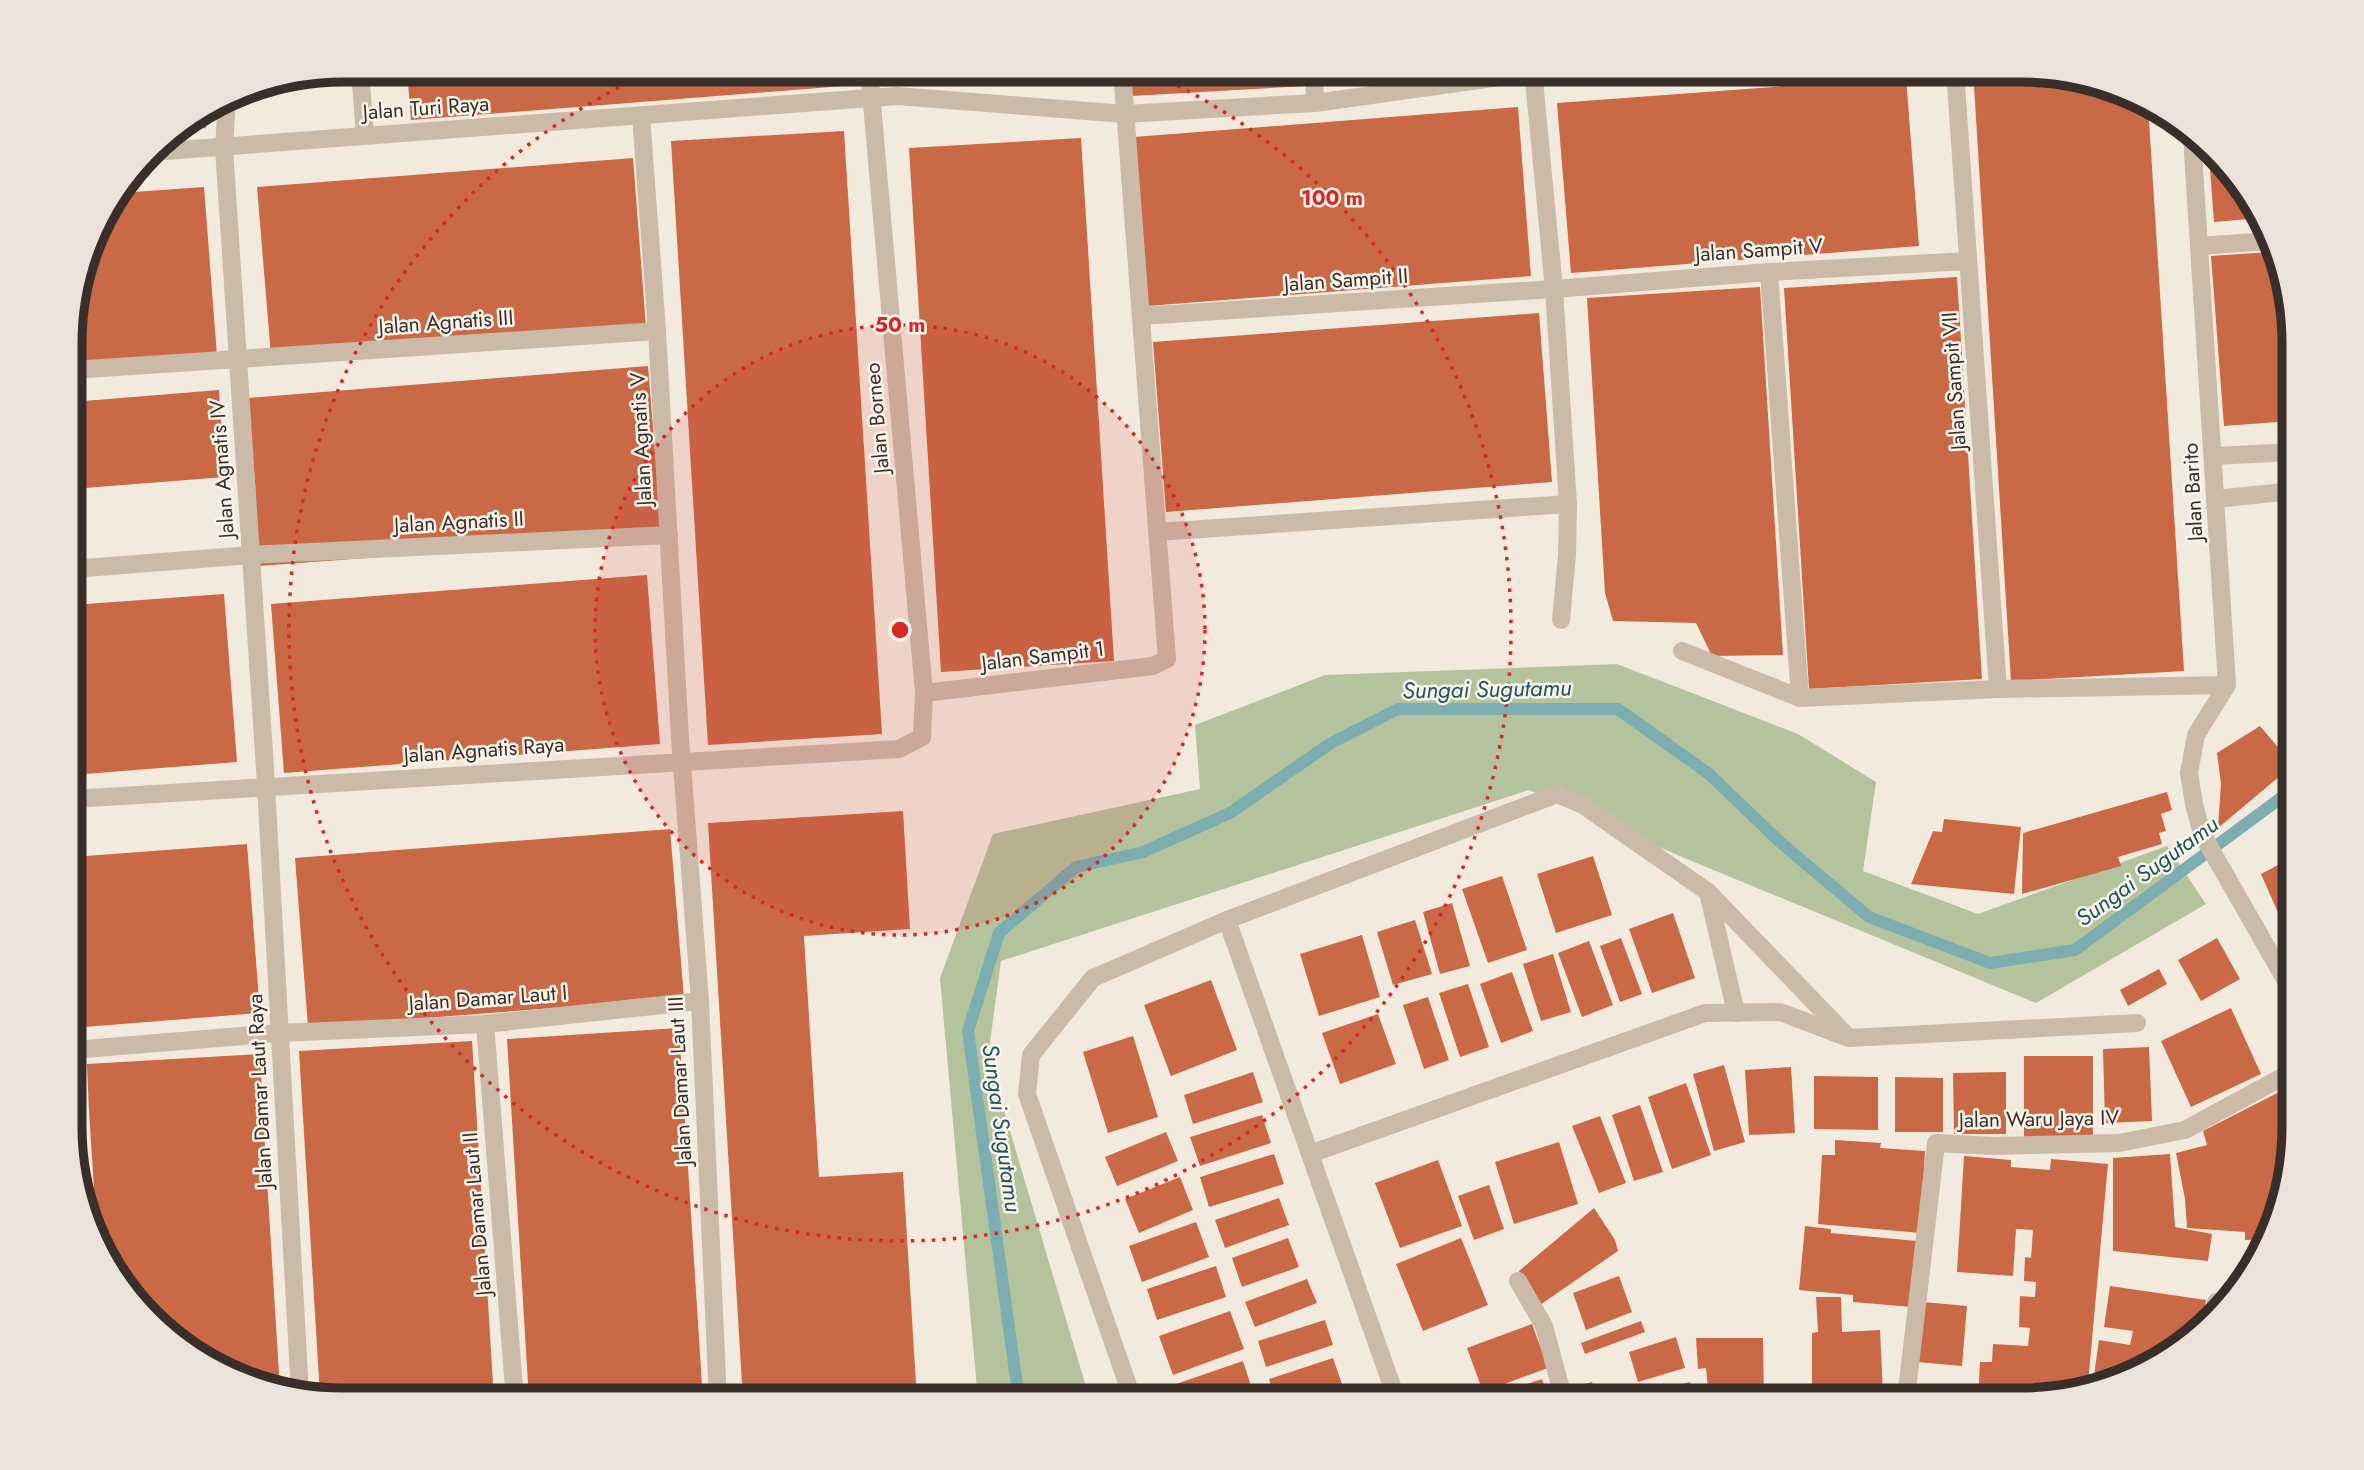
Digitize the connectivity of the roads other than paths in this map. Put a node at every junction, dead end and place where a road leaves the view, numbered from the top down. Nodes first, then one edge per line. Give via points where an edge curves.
1 (361, 82) edge
2 (870, 82) edge
3 (1123, 82) edge
4 (1314, 82) edge
5 (1458, 82) edge
6 (1540, 82) edge
7 (1956, 82) edge
8 (871, 98) junction
9 (1315, 103) junction
10 (226, 110) edge
11 (1125, 114) junction
12 (641, 116) junction
13 (365, 135) junction
14 (2193, 147) edge
15 (224, 148) junction
16 (167, 151) edge
17 (2262, 242) edge
18 (2200, 246) junction
19 (1968, 261) junction
20 (1769, 272) junction
21 (1554, 289) junction
22 (1141, 316) junction
23 (657, 331) junction
24 (237, 358) junction
25 (82, 369) edge
26 (2282, 453) edge
27 (2214, 456) junction
28 (2282, 492) edge
29 (2215, 499) junction
30 (1568, 505) junction
31 (1157, 532) junction
32 (669, 535) junction
33 (251, 555) junction
34 (82, 568) edge
35 (1561, 620) dead end
36 (1682, 651) dead end
37 (2227, 685) junction
38 (1998, 689) junction
39 (924, 693) junction
40 (1800, 698) junction
41 (899, 749) joint
42 (681, 761) junction
43 (266, 787) junction
44 (82, 798) edge
45 (1707, 892) junction
46 (1227, 920) junction
47 (2282, 974) edge
48 (700, 1001) junction
49 (1736, 1013) junction
50 (2137, 1023) dead end
51 (485, 1024) junction
52 (279, 1033) junction
53 (1849, 1038) junction
54 (82, 1049) edge
55 (2282, 1076) edge
56 (1310, 1154) junction
57 (1518, 1281) dead end
58 (299, 1384) edge
59 (514, 1388) edge
60 (717, 1388) edge
61 (1129, 1388) edge
62 (1393, 1388) edge
63 (1561, 1388) edge
64 (1907, 1388) edge

1 - 13 street
2 - 8 street, Jalan Borneo
3 - 11 street
4 - 9 street
5 - 9 street, Jalan Turi Raya
6 - 21 street
7 - 19 street, Jalan Sampit VII
8 - 11 street, Jalan Turi Raya via 897,96
8 - 12 street, Jalan Turi Raya
8 - 39 street, Jalan Borneo
9 - 11 street, Jalan Turi Raya
10 - 15 street, Jalan Agnatis IV
11 - 22 street
12 - 13 street, Jalan Turi Raya
12 - 23 street, Jalan Agnatis V
13 - 15 street, Jalan Turi Raya
14 - 18 street, Jalan Barito
15 - 16 street, Jalan Turi Raya
15 - 24 street, Jalan Agnatis IV
17 - 18 street
18 - 27 street, Jalan Barito
19 - 20 street, Jalan Sampit V
19 - 38 street, Jalan Sampit VII
20 - 21 street, Jalan Sampit V
20 - 40 street
21 - 22 street, Jalan Sampit II
21 - 30 street
22 - 31 street
23 - 24 street, Jalan Agnatis III
23 - 32 street, Jalan Agnatis V
24 - 25 street, Jalan Agnatis III
24 - 33 street, Jalan Agnatis IV
26 - 27 street
27 - 29 street, Jalan Barito
28 - 29 street
29 - 37 street, Jalan Barito
30 - 31 street
30 - 35 street
31 - 39 street, Jalan Sampit 1 via 1167,659 1153,666
32 - 33 street, Jalan Agnatis II
32 - 42 street, Jalan Agnatis V
33 - 34 street
33 - 43 street, Jalan Agnatis IV
36 - 40 street
37 - 38 street
37 - 47 street via 2196,736 2189,773 2194,804 2202,834
38 - 40 street
39 - 41 street, Jalan Borneo via 922,737
41 - 42 street, Jalan Agnatis Raya
42 - 43 street, Jalan Agnatis Raya
42 - 48 street, Jalan Damar Laut III
43 - 44 street, Jalan Agnatis Raya
43 - 52 street, Jalan Damar Laut Raya
45 - 46 street via 1583,804 1557,794
45 - 49 street
45 - 53 street
46 - 56 street
46 - 61 street via 1093,978 1031,1055 1027,1094
48 - 51 street, Jalan Damar Laut I
48 - 60 street, Jalan Damar Laut III
49 - 53 street via 1780,1012
49 - 56 street via 1705,1013
50 - 53 street
51 - 52 street, Jalan Damar Laut I
51 - 59 street, Jalan Damar Laut II
52 - 54 street, Jalan Damar Laut I
52 - 58 street, Jalan Damar Laut Raya
55 - 64 street, Jalan Waru Jaya IV via 2185,1130 2119,1143 1936,1143
56 - 62 street
57 - 63 street via 1545,1326

